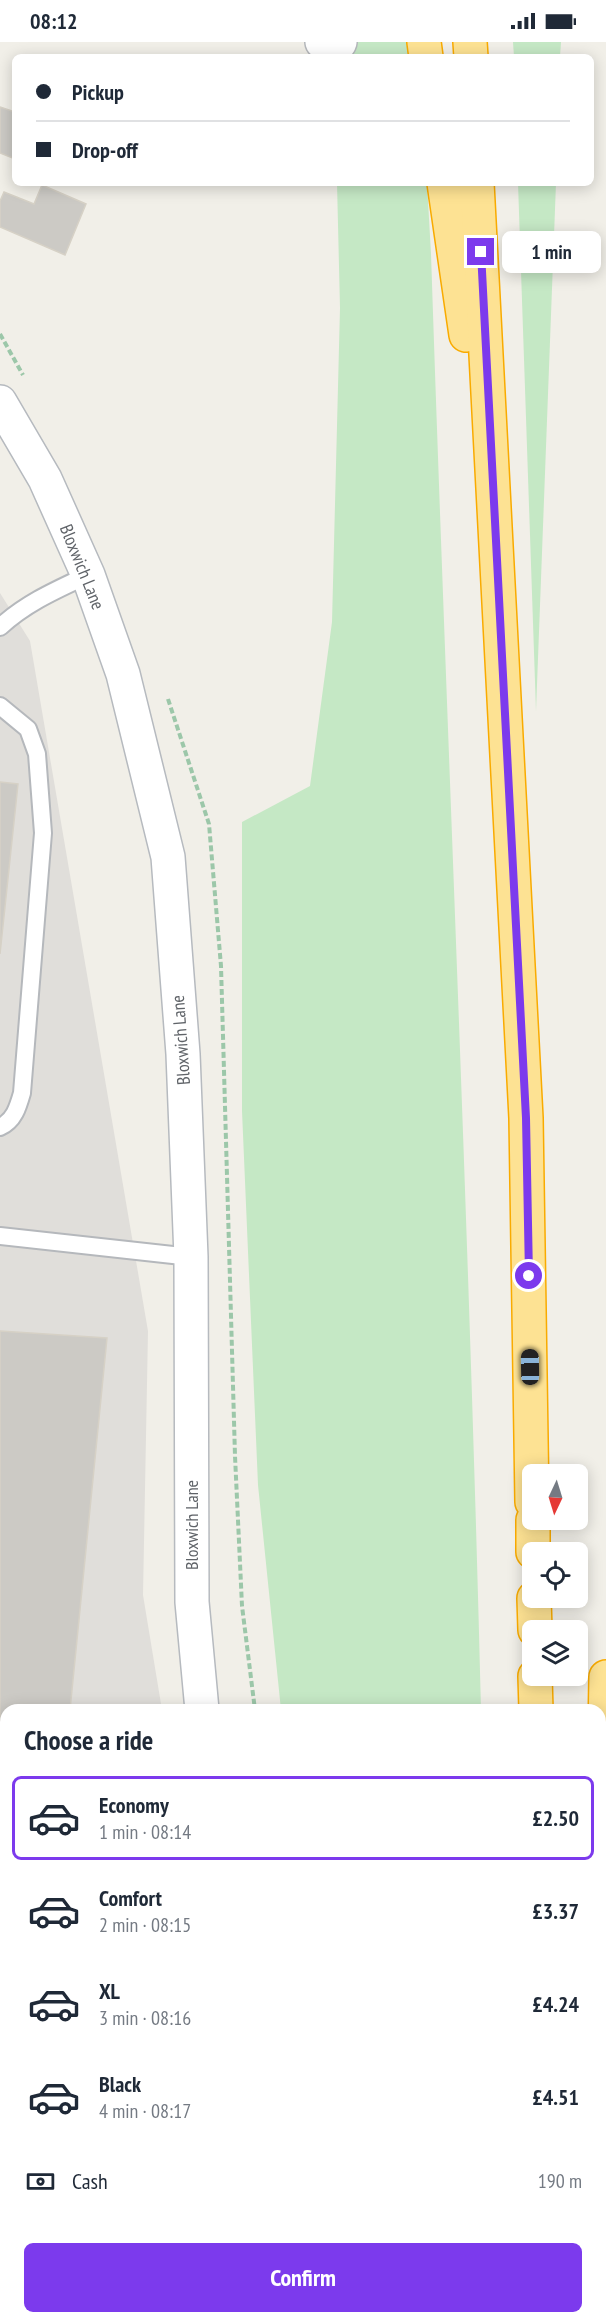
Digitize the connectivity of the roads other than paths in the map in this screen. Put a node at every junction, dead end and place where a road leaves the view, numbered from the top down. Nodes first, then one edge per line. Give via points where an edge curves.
1 (322, 42) edge
2 (340, 42) edge
3 (444, 186) edge
4 (477, 186) edge
5 (0, 402) edge
6 (495, 533) junction
7 (88, 575) junction
8 (8, 611) edge
9 (0, 627) edge
10 (0, 706) edge
11 (0, 1128) edge
12 (0, 1236) edge
13 (191, 1257) junction
14 (531, 1464) edge
15 (606, 1677) edge
16 (535, 1686) edge
17 (201, 1704) edge
18 (536, 1704) edge
19 (606, 1704) edge

1 - 2 street
3 - 6 highway
4 - 6 highway
5 - 7 street, Bloxwich Lane via 45,479
6 - 14 highway via 526,1118
7 - 8 lane
7 - 13 street, Bloxwich Lane via 123,674 168,857 183,1054
8 - 9 lane
10 - 11 lane via 28,729 37,754 43,833 22,1093 8,1124
12 - 13 lane
13 - 17 street, Bloxwich Lane via 192,1602
15 - 19 highway
16 - 18 highway

